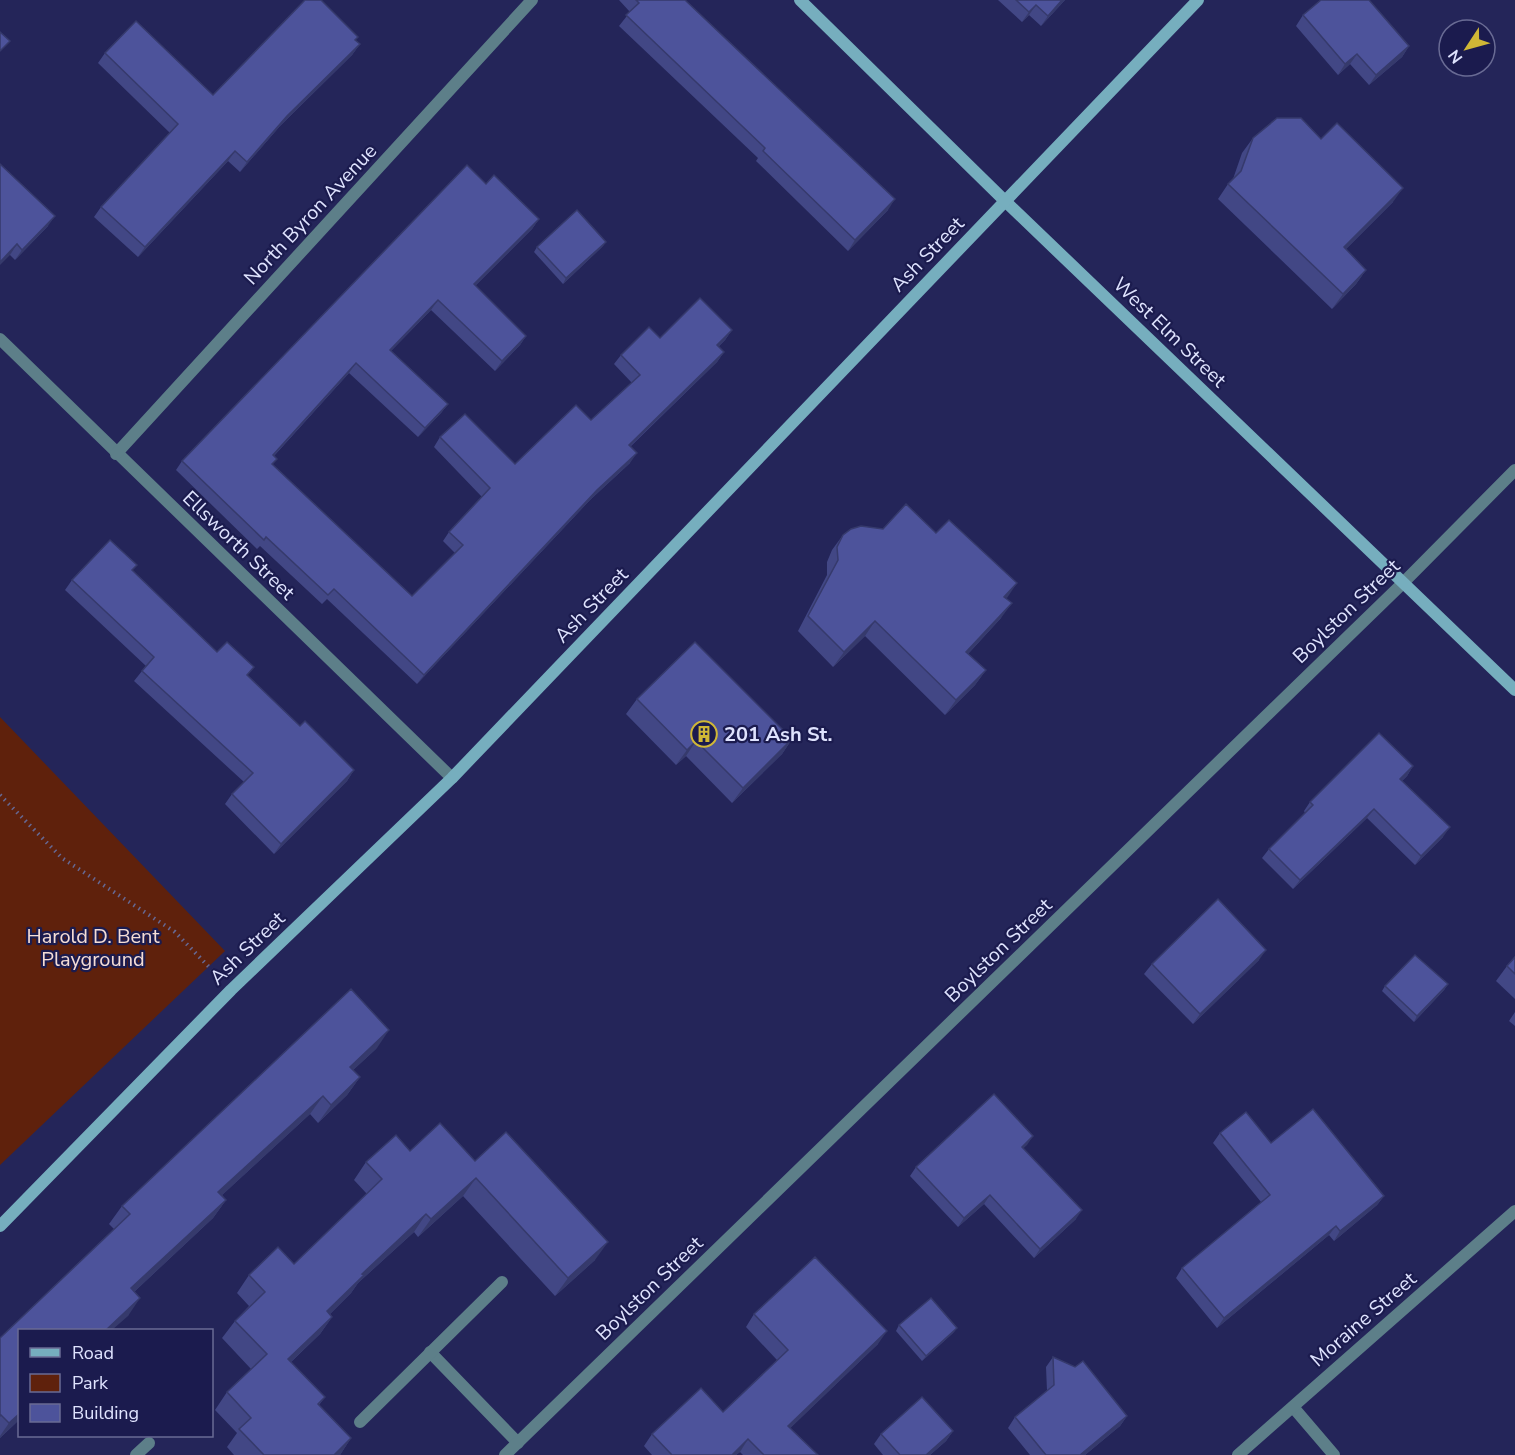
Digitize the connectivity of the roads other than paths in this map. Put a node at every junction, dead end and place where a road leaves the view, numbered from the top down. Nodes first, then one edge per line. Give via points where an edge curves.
1 (532, 0) edge
2 (800, 0) edge
3 (1198, 0) edge
4 (1005, 201) junction
5 (0, 339) edge
6 (116, 454) junction
7 (1515, 470) edge
8 (1403, 583) junction
9 (1515, 690) edge
10 (452, 778) junction
11 (1515, 1211) edge
12 (0, 1226) edge
13 (502, 1282) dead end
14 (430, 1352) junction
15 (1293, 1407) junction
16 (360, 1422) dead end
17 (149, 1443) dead end
18 (518, 1443) junction
19 (136, 1455) edge
20 (505, 1455) edge
21 (1238, 1455) edge
22 (1334, 1455) edge

1 - 6 street, North Byron Avenue
2 - 4 street, West Elm Street
3 - 4 street, Ash Street
4 - 8 street, West Elm Street
4 - 10 street, Ash Street
5 - 6 street, Ellsworth Street
6 - 10 street, Ellsworth Street
7 - 8 street, Boylston Street
8 - 9 street, West Elm Street
8 - 18 street, Boylston Street
10 - 12 street, Ash Street via 231,990
11 - 15 street, Moraine Street
13 - 14 street
14 - 16 street
14 - 18 street
15 - 21 street, Moraine Street
15 - 22 street
17 - 19 street
18 - 20 street, Boylston Street

